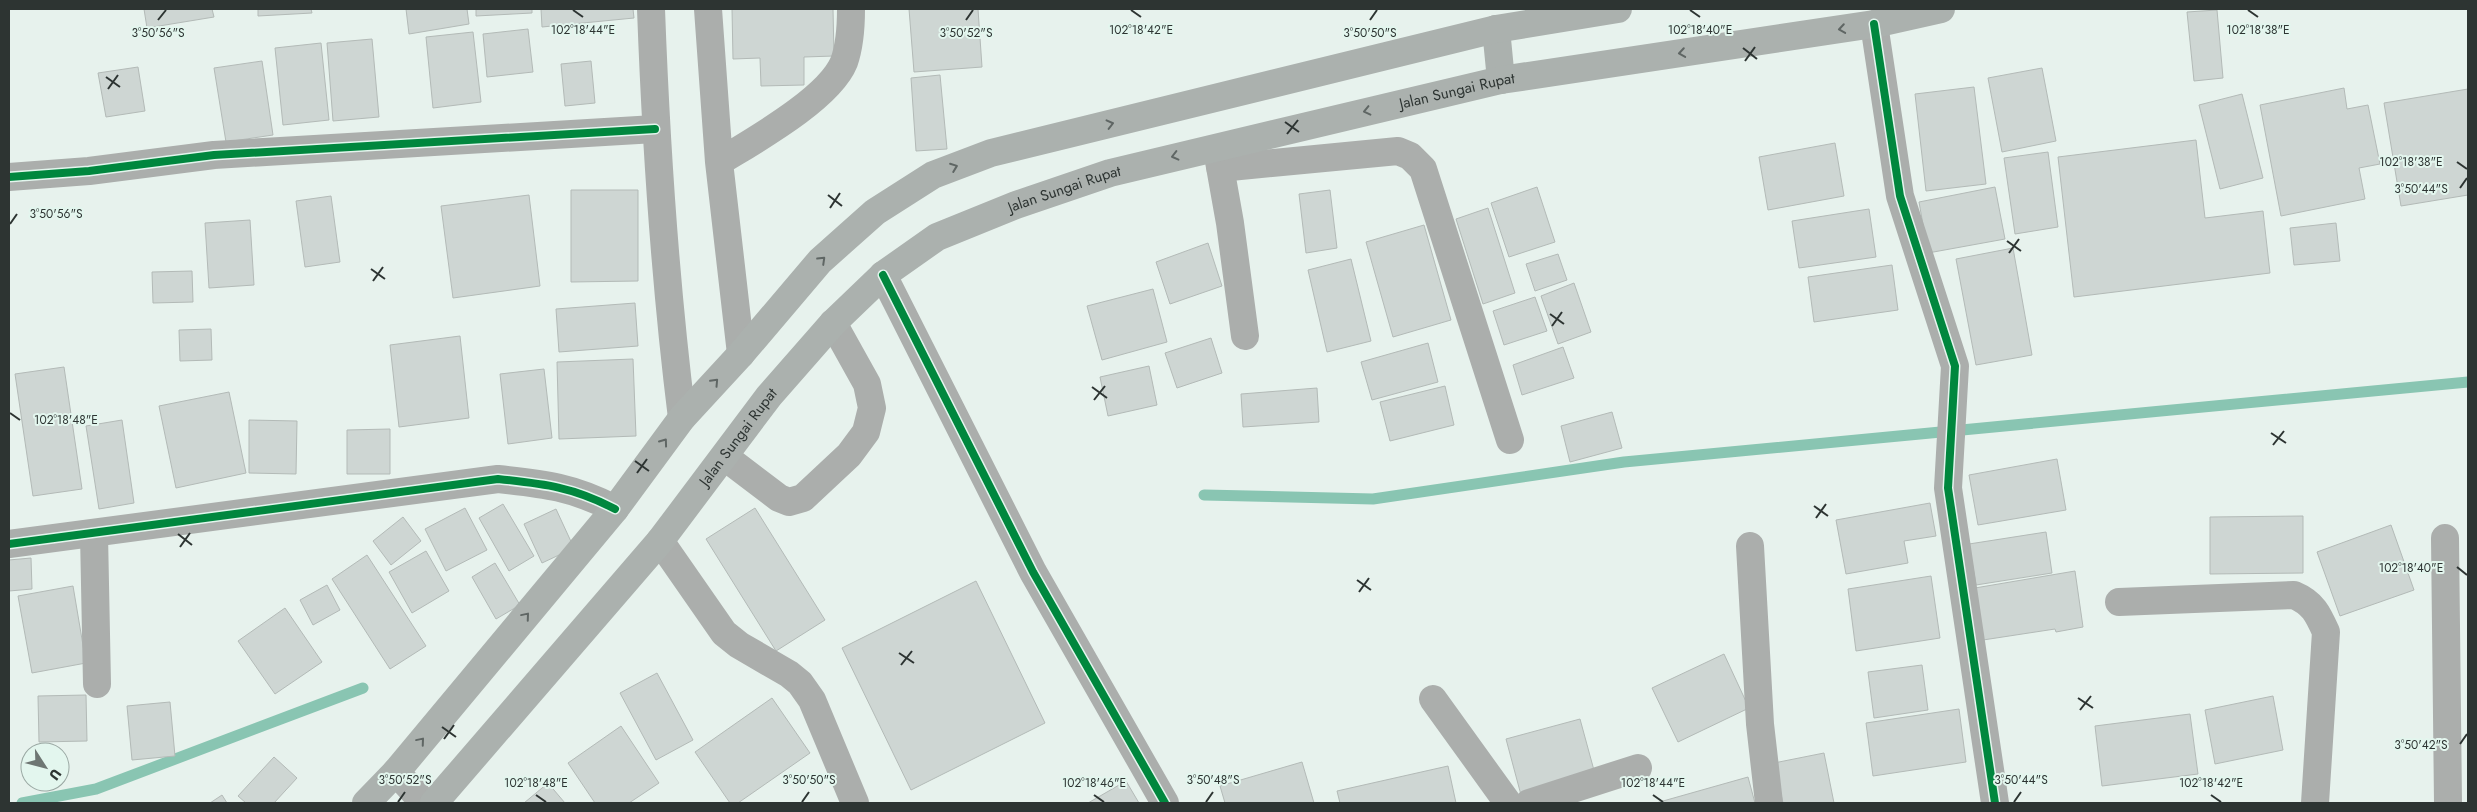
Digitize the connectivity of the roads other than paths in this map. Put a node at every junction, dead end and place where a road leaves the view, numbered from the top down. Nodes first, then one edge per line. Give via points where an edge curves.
1 (651, 9) edge
2 (708, 9) edge
3 (851, 9) edge
4 (1618, 9) edge
5 (1942, 9) edge
6 (1874, 24) junction
7 (1496, 29) junction
8 (1501, 80) junction
9 (655, 129) junction
10 (1218, 157) junction
11 (719, 162) junction
12 (9, 177) edge
13 (883, 275) junction
14 (833, 323) junction
15 (1245, 336) dead end
16 (740, 354) junction
17 (682, 418) junction
18 (1510, 440) dead end
19 (725, 456) junction
20 (615, 509) junction
21 (94, 534) junction
22 (2445, 538) dead end
23 (660, 541) junction
24 (9, 544) edge
25 (1750, 546) dead end
26 (2119, 602) dead end
27 (97, 684) dead end
28 (1433, 699) dead end
29 (1638, 768) dead end
30 (396, 772) junction
31 (366, 803) edge
32 (424, 803) edge
33 (434, 803) edge
34 (854, 803) edge
35 (1165, 803) edge
36 (1508, 803) edge
37 (1529, 803) edge
38 (1769, 803) edge
39 (1995, 803) edge
40 (2315, 803) edge
41 (2448, 803) edge

1 - 9 street
2 - 11 street
3 - 11 street via 848,48 843,64 828,84 787,120
4 - 7 main road
5 - 6 main road, Jalan Sungai Rupat
6 -> 8 main road, Jalan Sungai Rupat
6 - 39 street via 1900,196 1954,366 1948,488
7 - 8 main road
16 -> 7 main road via 820,261 875,212 933,175 990,153
8 -> 10 main road, Jalan Sungai Rupat
9 - 12 street via 214,155 90,171
9 - 17 street via 672,341
10 -> 13 main road, Jalan Sungai Rupat via 1110,173 1016,205 937,237
10 - 15 street
10 - 18 street via 1398,151 1418,161
11 - 16 street
13 - 14 main road, Jalan Sungai Rupat
13 - 35 street via 1034,572
14 - 19 main road, Jalan Sungai Rupat via 768,396
14 - 19 street via 867,384 872,408 866,432 849,455 803,498 789,502 779,498
17 -> 16 main road
20 -> 17 main road
19 - 23 main road, Jalan Sungai Rupat
20 - 21 street via 588,495 554,486 498,480
30 -> 20 main road
21 - 24 street
21 - 27 street
22 - 41 street
23 - 33 main road, Jalan Sungai Rupat
23 - 34 street via 724,633 789,674 812,700
25 - 38 street via 1760,724
26 - 40 street via 2294,595 2308,601 2317,611 2326,632
28 - 36 street
29 - 37 street
30 - 31 main road
30 - 32 street

